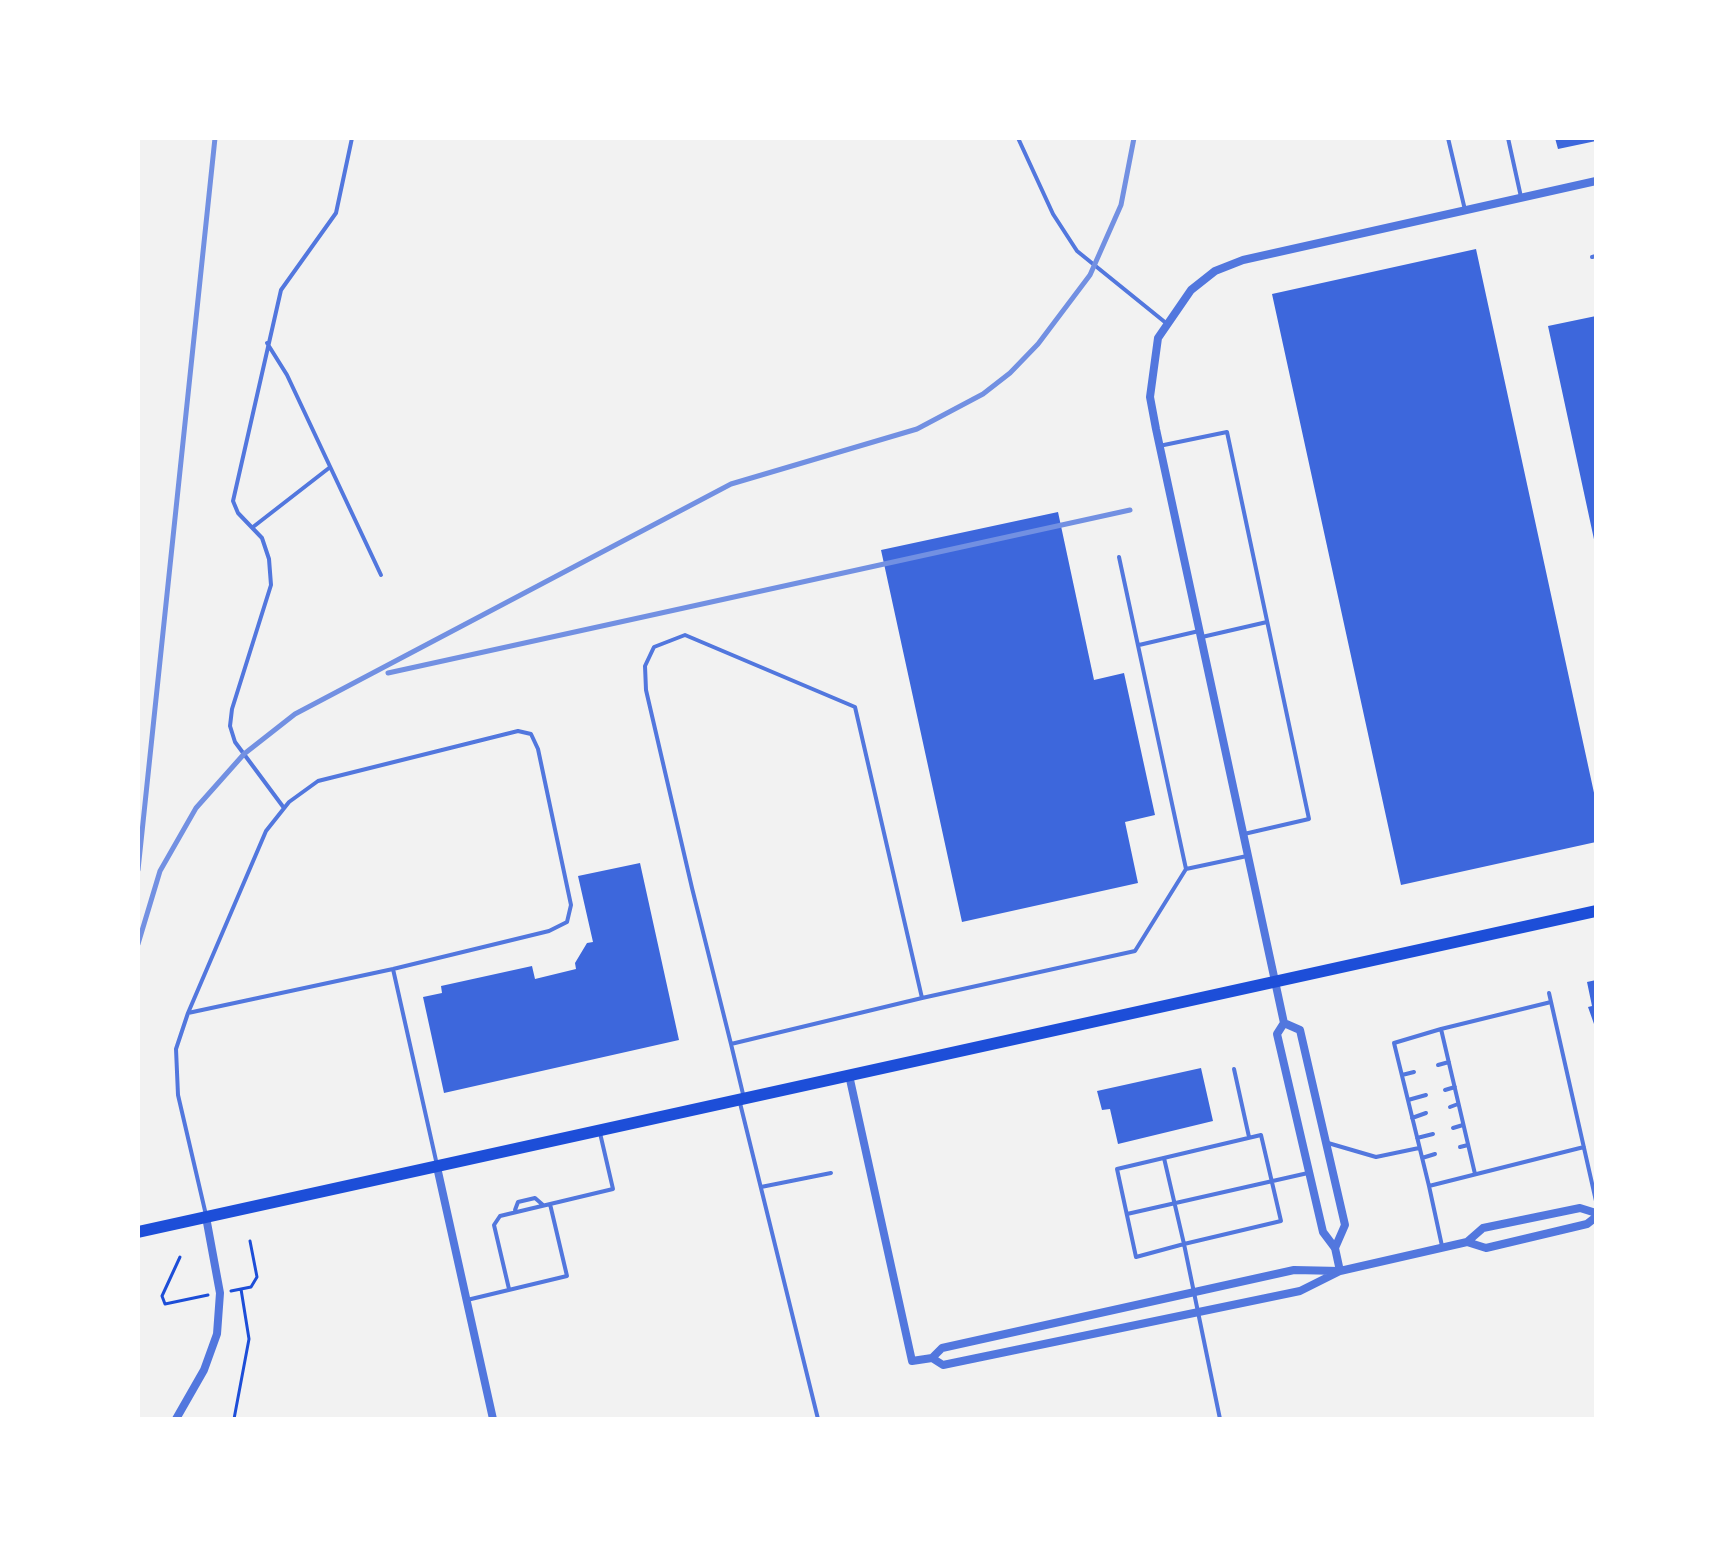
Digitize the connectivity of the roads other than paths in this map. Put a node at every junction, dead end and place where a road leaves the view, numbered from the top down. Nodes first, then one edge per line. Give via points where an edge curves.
1 (352, 138) edge
2 (1018, 138) edge
3 (1448, 138) edge
4 (1508, 138) edge
5 (1596, 181) edge
6 (1521, 197) junction
7 (1465, 210) junction
8 (1166, 323) junction
9 (267, 343) junction
10 (1159, 446) junction
11 (329, 468) junction
12 (253, 527) junction
13 (1119, 557) dead end
14 (381, 575) dead end
15 (1267, 622) junction
16 (1199, 634) junction
17 (1139, 645) junction
18 (284, 808) junction
19 (1242, 835) junction
20 (1247, 856) junction
21 (1186, 869) junction
22 (1596, 911) edge
23 (393, 969) junction
24 (1274, 980) junction
25 (1549, 993) dead end
26 (922, 998) junction
27 (1551, 1002) junction
28 (188, 1013) junction
29 (1284, 1023) junction
30 (1441, 1029) junction
31 (731, 1044) junction
32 (1449, 1062) junction
33 (1438, 1065) dead end
34 (1234, 1069) dead end
35 (1414, 1072) dead end
36 (849, 1075) junction
37 (1402, 1075) junction
38 (1455, 1087) junction
39 (1445, 1090) dead end
40 (1426, 1095) dead end
41 (742, 1099) junction
42 (1408, 1100) junction
43 (1458, 1104) junction
44 (1450, 1107) dead end
45 (1426, 1113) dead end
46 (1412, 1118) junction
47 (1463, 1125) junction
48 (1453, 1128) dead end
49 (599, 1130) junction
50 (1433, 1134) dead end
51 (1249, 1137) junction
52 (1417, 1138) junction
53 (1326, 1143) junction
54 (1468, 1145) junction
55 (1460, 1147) dead end
56 (1584, 1147) junction
57 (1419, 1148) junction
58 (1435, 1154) dead end
59 (1164, 1158) junction
60 (1422, 1158) junction
61 (437, 1167) junction
62 (831, 1173) dead end
63 (1308, 1173) junction
64 (1475, 1174) junction
65 (1272, 1181) junction
66 (1429, 1186) junction
67 (761, 1187) junction
68 (1596, 1201) edge
69 (1175, 1203) junction
70 (550, 1204) junction
71 (543, 1205) junction
72 (515, 1212) junction
73 (1127, 1214) junction
74 (1596, 1215) edge
75 (206, 1217) junction
76 (138, 1232) edge
77 (1467, 1242) junction
78 (1184, 1244) junction
79 (1335, 1248) junction
80 (1443, 1248) junction
81 (1340, 1271) junction
82 (509, 1289) junction
83 (1195, 1294) junction
84 (467, 1300) junction
85 (1199, 1311) junction
86 (932, 1358) junction
87 (176, 1419) edge
88 (493, 1419) edge
89 (818, 1419) edge
90 (1220, 1419) edge

1 - 9 lane via 336,213 281,290
2 - 8 lane via 1053,214 1077,251
3 - 7 lane
4 - 6 lane
5 - 6 street
6 - 7 street
7 - 8 street via 1229,265 1191,290
8 - 10 street via 1158,338 1150,397
9 - 11 lane
9 - 12 lane via 233,501
10 - 15 lane via 1227,432
10 - 16 street
11 - 12 lane
11 - 14 lane
12 - 18 lane via 269,559 271,585 230,726 235,742
13 - 17 lane
15 - 16 lane
15 - 19 lane via 1309,819
16 - 17 lane
16 - 19 street
17 - 21 lane
18 - 23 lane via 318,781 518,731 531,734 571,905 567,922
18 - 28 lane via 266,831
19 - 20 street
20 - 21 lane
20 - 24 street
21 - 26 lane via 1135,951
22 - 24 main road
23 - 28 lane
23 - 61 lane
24 - 29 street
24 - 36 main road
25 - 27 lane
26 - 31 lane
26 - 31 lane via 855,707 685,635 654,647 645,666 646,690
27 - 30 lane
27 - 56 lane
28 - 75 lane via 176,1049 178,1095
29 - 53 street via 1300,1030
29 - 63 street via 1277,1034
30 - 32 lane
30 - 37 lane via 1394,1043
31 - 41 lane
32 - 33 lane
32 - 38 lane
34 - 51 lane
35 - 37 lane
36 - 41 main road
36 - 86 street via 912,1361
37 - 42 lane
38 - 39 lane
38 - 43 lane
40 - 42 lane
41 - 49 main road
41 - 67 lane
42 - 46 lane
43 - 44 lane
43 - 47 lane
45 - 46 lane
46 - 52 lane
47 - 48 lane
47 - 54 lane
49 - 61 main road
49 - 70 lane via 613,1189
50 - 52 lane
51 - 59 lane
51 - 65 lane via 1261,1135
52 - 57 lane
53 - 57 lane via 1376,1157
53 - 79 street via 1345,1225
54 - 55 lane
54 - 64 lane
56 - 64 lane
56 - 68 lane
57 - 60 lane
58 - 60 lane
59 - 69 lane
59 - 73 lane via 1117,1169
60 - 66 lane
61 - 75 main road
61 - 84 street
62 - 67 lane
63 - 65 lane
63 - 79 street via 1323,1232
64 - 66 lane
65 - 69 lane
65 - 78 lane via 1281,1221
66 - 80 lane
67 - 89 lane
69 - 73 lane
69 - 78 lane
70 - 71 lane
70 - 82 lane via 567,1276
71 - 72 lane
71 - 72 lane via 535,1198 518,1202
72 - 82 lane via 500,1216 494,1225
73 - 78 lane via 1136,1257
74 - 77 street via 1587,1224 1486,1248
74 - 77 street via 1580,1208 1483,1228
75 - 76 main road
75 - 87 street via 220,1293 217,1334
77 - 80 street
78 - 83 lane
79 - 81 street
80 - 81 street
81 - 83 street via 1294,1270
81 - 85 street via 1300,1291
82 - 84 lane
83 - 85 lane
83 - 86 street via 942,1348
84 - 88 street
85 - 86 street via 943,1365
85 - 90 lane

